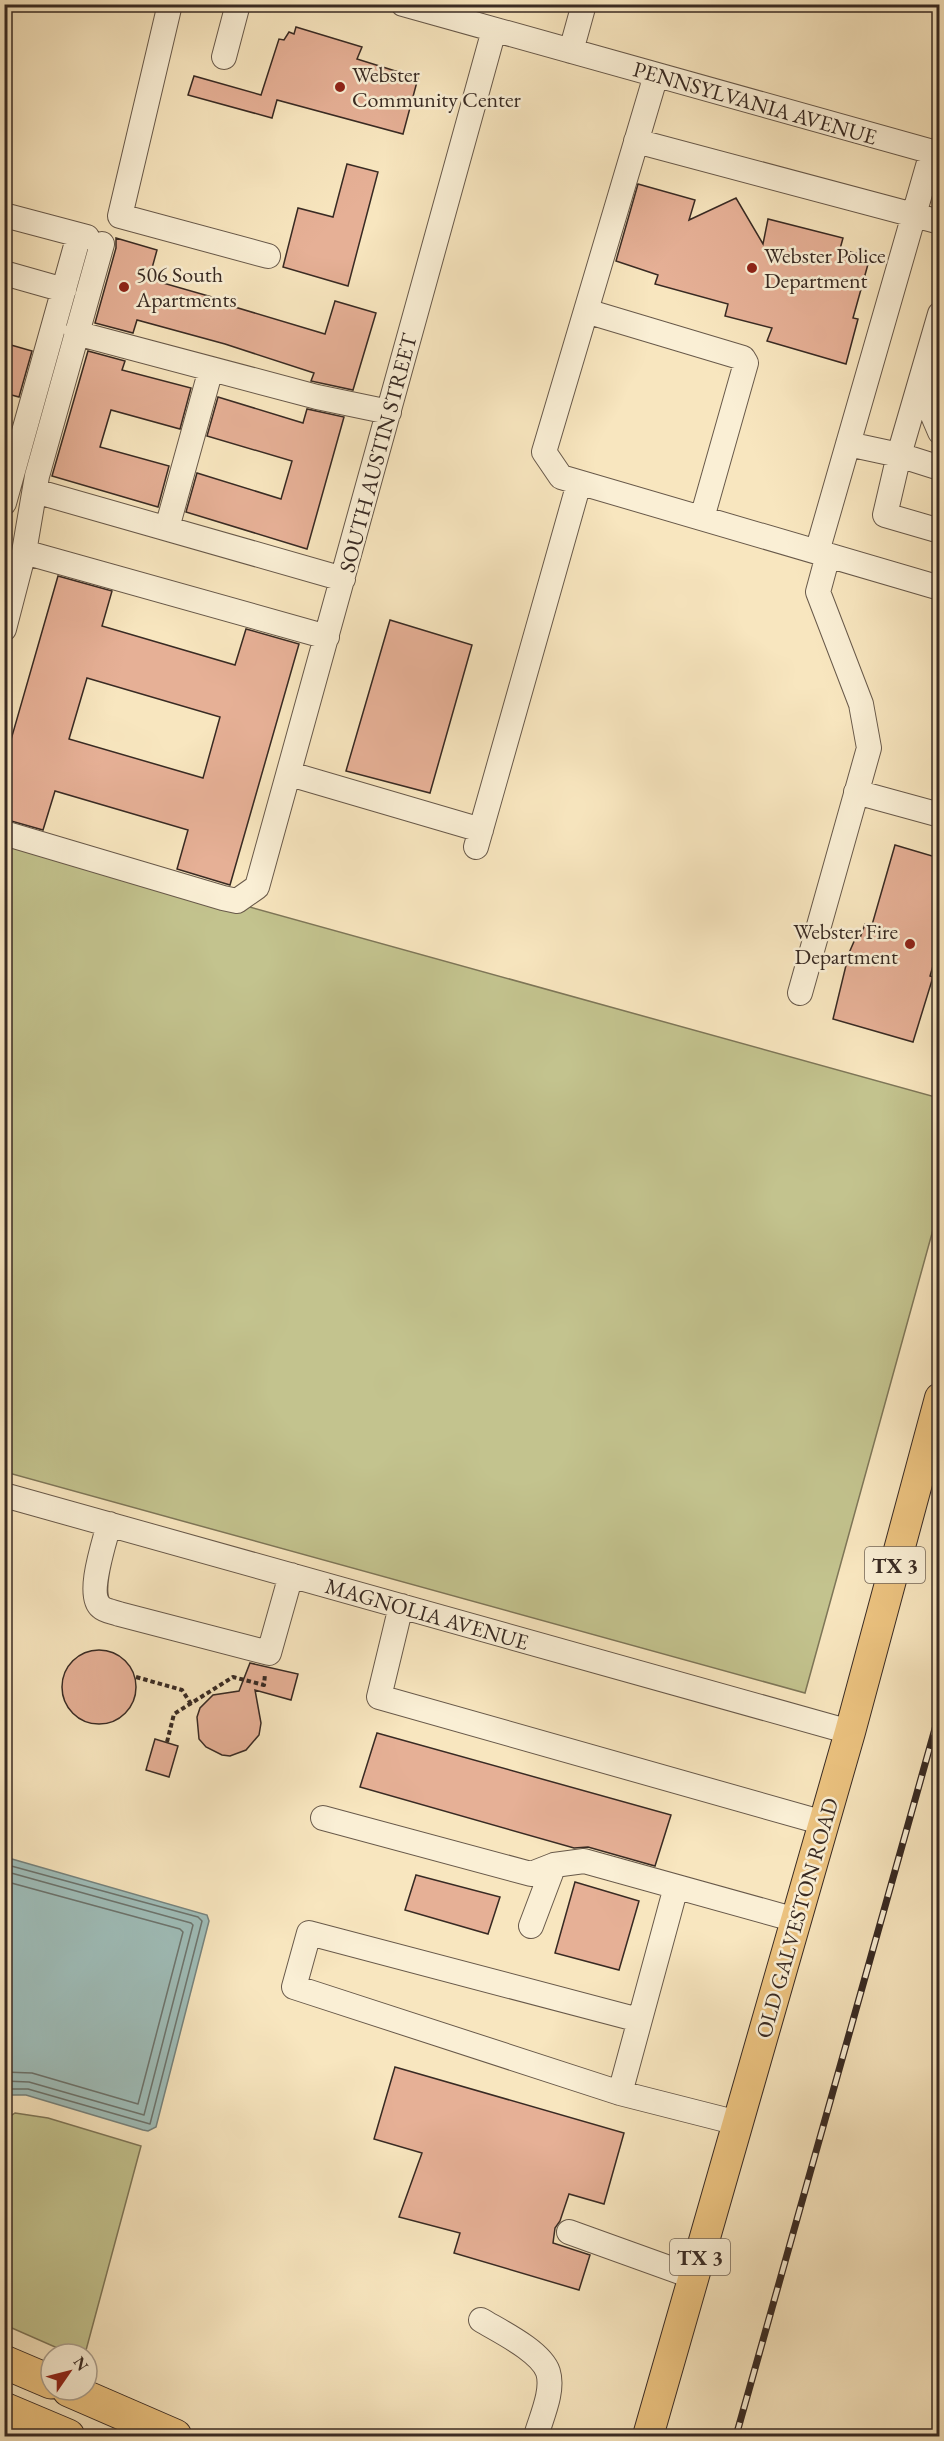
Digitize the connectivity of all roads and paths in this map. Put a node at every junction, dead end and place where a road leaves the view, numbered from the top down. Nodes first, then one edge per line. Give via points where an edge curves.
1 (170, 4) edge
2 (238, 4) edge
3 (403, 4) edge
4 (584, 4) edge
5 (494, 30) junction
6 (571, 51) junction
7 (224, 57) dead end
8 (656, 75) junction
9 (636, 141) junction
10 (936, 153) edge
11 (4, 214) edge
12 (915, 214) junction
13 (939, 222) edge
14 (89, 239) junction
15 (268, 256) dead end
16 (4, 273) edge
17 (64, 290) junction
18 (586, 311) junction
19 (939, 314) edge
20 (76, 333) junction
21 (924, 367) junction
22 (211, 369) junction
23 (389, 412) junction
24 (939, 432) edge
25 (848, 444) junction
26 (899, 455) junction
27 (939, 468) edge
28 (579, 483) junction
29 (35, 491) junction
30 (4, 503) edge
31 (702, 519) junction
32 (167, 528) junction
33 (939, 531) edge
34 (24, 552) junction
35 (823, 554) junction
36 (343, 579) junction
37 (939, 588) edge
38 (4, 629) edge
39 (327, 637) junction
40 (290, 774) junction
41 (856, 792) junction
42 (939, 815) edge
43 (4, 833) edge
44 (800, 993) dead end
45 (939, 1398) edge
46 (4, 1495) edge
47 (109, 1524) junction
48 (291, 1575) junction
49 (401, 1606) junction
50 (268, 1653) junction
51 (135, 1677) dead end
52 (191, 1704) junction
53 (850, 1732) junction
54 (167, 1742) dead end
55 (323, 1818) dead end
56 (824, 1823) junction
57 (554, 1865) junction
58 (676, 1887) junction
59 (796, 1920) junction
60 (531, 1926) dead end
61 (639, 2020) junction
62 (620, 2093) junction
63 (738, 2123) junction
64 (569, 2232) dead end
65 (694, 2277) junction
66 (481, 2320) dead end
67 (4, 2362) edge
68 (39, 2377) edge
69 (97, 2402) edge
70 (8, 2410) edge
71 (68, 2436) edge
72 (175, 2436) edge
73 (536, 2436) edge
74 (648, 2436) edge

1 - 15 street via 120,216
2 - 7 street
3 - 5 street
4 - 6 street
5 - 6 street, PENNSYLVANIA AVENUE
5 - 23 street, SOUTH AUSTIN STREET
6 - 8 street, PENNSYLVANIA AVENUE
8 - 9 street
8 - 10 street, PENNSYLVANIA AVENUE
9 - 12 street
9 - 18 street
10 - 12 street
11 - 14 street
12 - 13 street
12 - 25 street
14 - 17 street
14 - 20 street
16 - 17 street
17 - 30 street
18 - 28 street via 543,452 561,477
18 - 31 street via 743,358 746,363
19 - 21 street
20 - 22 street
20 - 29 street
21 - 24 street via 928,404
21 - 26 street
22 - 23 street
22 - 32 street
23 - 36 street, SOUTH AUSTIN STREET
25 - 26 street
25 - 35 street
26 - 27 street
26 - 33 street via 885,515
28 - 31 street
28 - 40 street via 478,839
29 - 32 street
29 - 34 street
31 - 35 street
32 - 36 street
34 - 38 street
34 - 39 street
35 - 37 street
35 - 41 street via 818,592 861,704 869,748
36 - 39 street, SOUTH AUSTIN STREET
39 - 40 street, SOUTH AUSTIN STREET
40 - 43 street, SOUTH AUSTIN STREET via 262,876 257,886 237,901
41 - 42 street
41 - 44 street
45 - 53 main road, OLD GALVESTON ROAD / TX 3
46 - 47 street, MAGNOLIA AVENUE
47 - 48 street, MAGNOLIA AVENUE
47 - 50 street via 94,1587 100,1607
48 - 49 street, MAGNOLIA AVENUE
48 - 50 street
49 - 53 street, MAGNOLIA AVENUE
49 - 56 street via 379,1697
50 - 52 path via 264,1684 233,1677
51 - 52 path via 182,1690
52 - 54 path via 174,1714
53 - 56 main road, OLD GALVESTON ROAD / TX 3
55 - 57 street via 531,1874
56 - 59 main road, OLD GALVESTON ROAD / TX 3
57 - 58 street via 584,1861
57 - 60 street
58 - 59 street
58 - 61 street
59 - 63 main road, OLD GALVESTON ROAD / TX 3
61 - 62 street
61 - 62 street via 309,1932 294,1988
62 - 63 street
63 - 65 main road, OLD GALVESTON ROAD / TX 3
64 - 65 street
65 - 74 main road, OLD GALVESTON ROAD / TX 3
66 - 73 street via 520,2344 542,2362 548,2373 549,2392
67 - 68 highway
69 - 72 highway
70 - 71 highway

